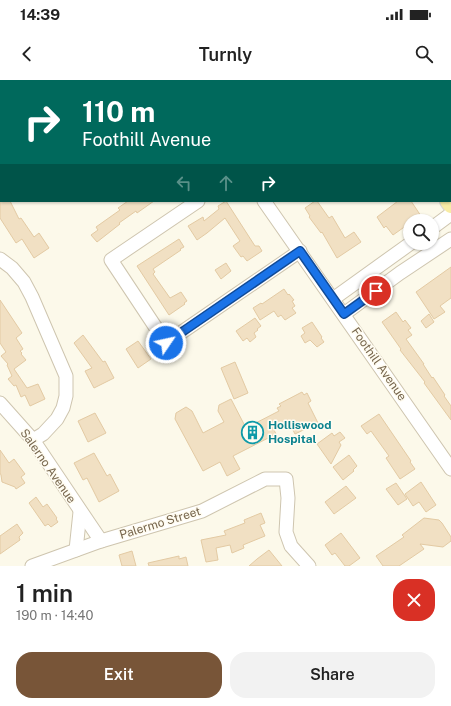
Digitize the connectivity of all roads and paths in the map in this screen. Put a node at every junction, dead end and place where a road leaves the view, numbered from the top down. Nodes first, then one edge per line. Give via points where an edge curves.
1 (197, 202) edge
2 (265, 202) edge
3 (451, 214) edge
4 (439, 223) edge
5 (451, 239) edge
6 (403, 249) edge
7 (300, 251) junction
8 (391, 258) junction
9 (0, 259) edge
10 (400, 273) junction
11 (333, 299) junction
12 (344, 314) junction
13 (0, 403) edge
14 (33, 440) junction
15 (451, 469) edge
16 (80, 512) junction
17 (101, 541) junction
18 (76, 550) junction
19 (32, 566) edge
20 (309, 566) edge

1 - 7 street via 111,260 166,343
2 - 7 street, Foothill Avenue
3 - 4 street
5 - 10 street
6 - 8 street
7 - 11 street, Foothill Avenue
8 - 10 street
8 - 11 street
9 - 14 street via 24,282 66,376 63,408 43,434
10 - 12 street
11 - 12 street, Foothill Avenue
12 - 15 street, Foothill Avenue
13 - 14 street, Salerno Avenue
14 - 16 street, Salerno Avenue
16 - 17 street, Salerno Avenue
16 - 18 street, Salerno Avenue
17 - 18 street, Palermo Street
17 - 20 street, Palermo Street via 202,511 265,479 286,479 286,532 292,546
18 - 19 street, Palermo Street

